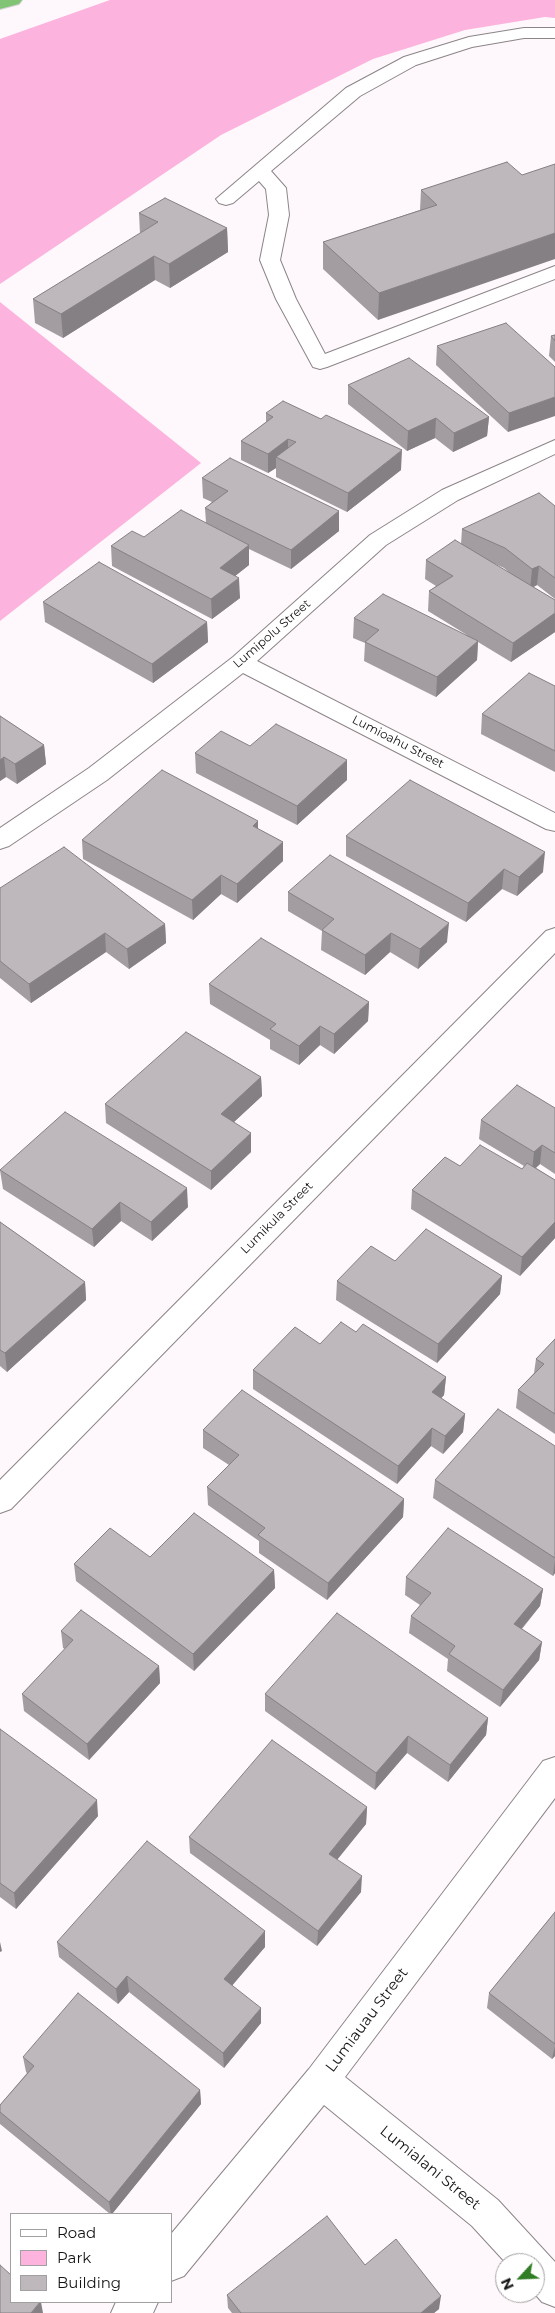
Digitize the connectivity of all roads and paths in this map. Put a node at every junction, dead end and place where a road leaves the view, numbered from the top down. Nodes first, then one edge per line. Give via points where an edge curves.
1 (13, 0) edge
2 (0, 4) edge
3 (555, 33) edge
4 (260, 171) junction
5 (226, 199) dead end
6 (555, 272) edge
7 (555, 446) edge
8 (241, 662) junction
9 (555, 823) edge
10 (0, 840) edge
11 (555, 937) edge
12 (0, 1500) edge
13 (555, 1772) edge
14 (321, 2081) junction
15 (522, 2253) edge
16 (172, 2262) edge
17 (545, 2278) edge
18 (555, 2289) edge
19 (138, 2303) edge
20 (130, 2313) edge

1 - 2 highway
3 - 4 street via 524,33 469,42 410,61 354,92
4 - 5 street
4 - 6 street via 276,188 279,215 270,260 286,299 320,363
7 - 8 street, Lumipolu Street via 450,495 378,540
8 - 9 street, Lumioahu Street
8 - 10 street, Lumipolu Street via 98,774
11 - 12 street, Lumikula Street
13 - 14 street, Lumiauau Street
14 - 15 street, Lumialani Street via 485,2213
14 - 16 street, Lumiauau Street
17 - 18 street
19 - 20 street

